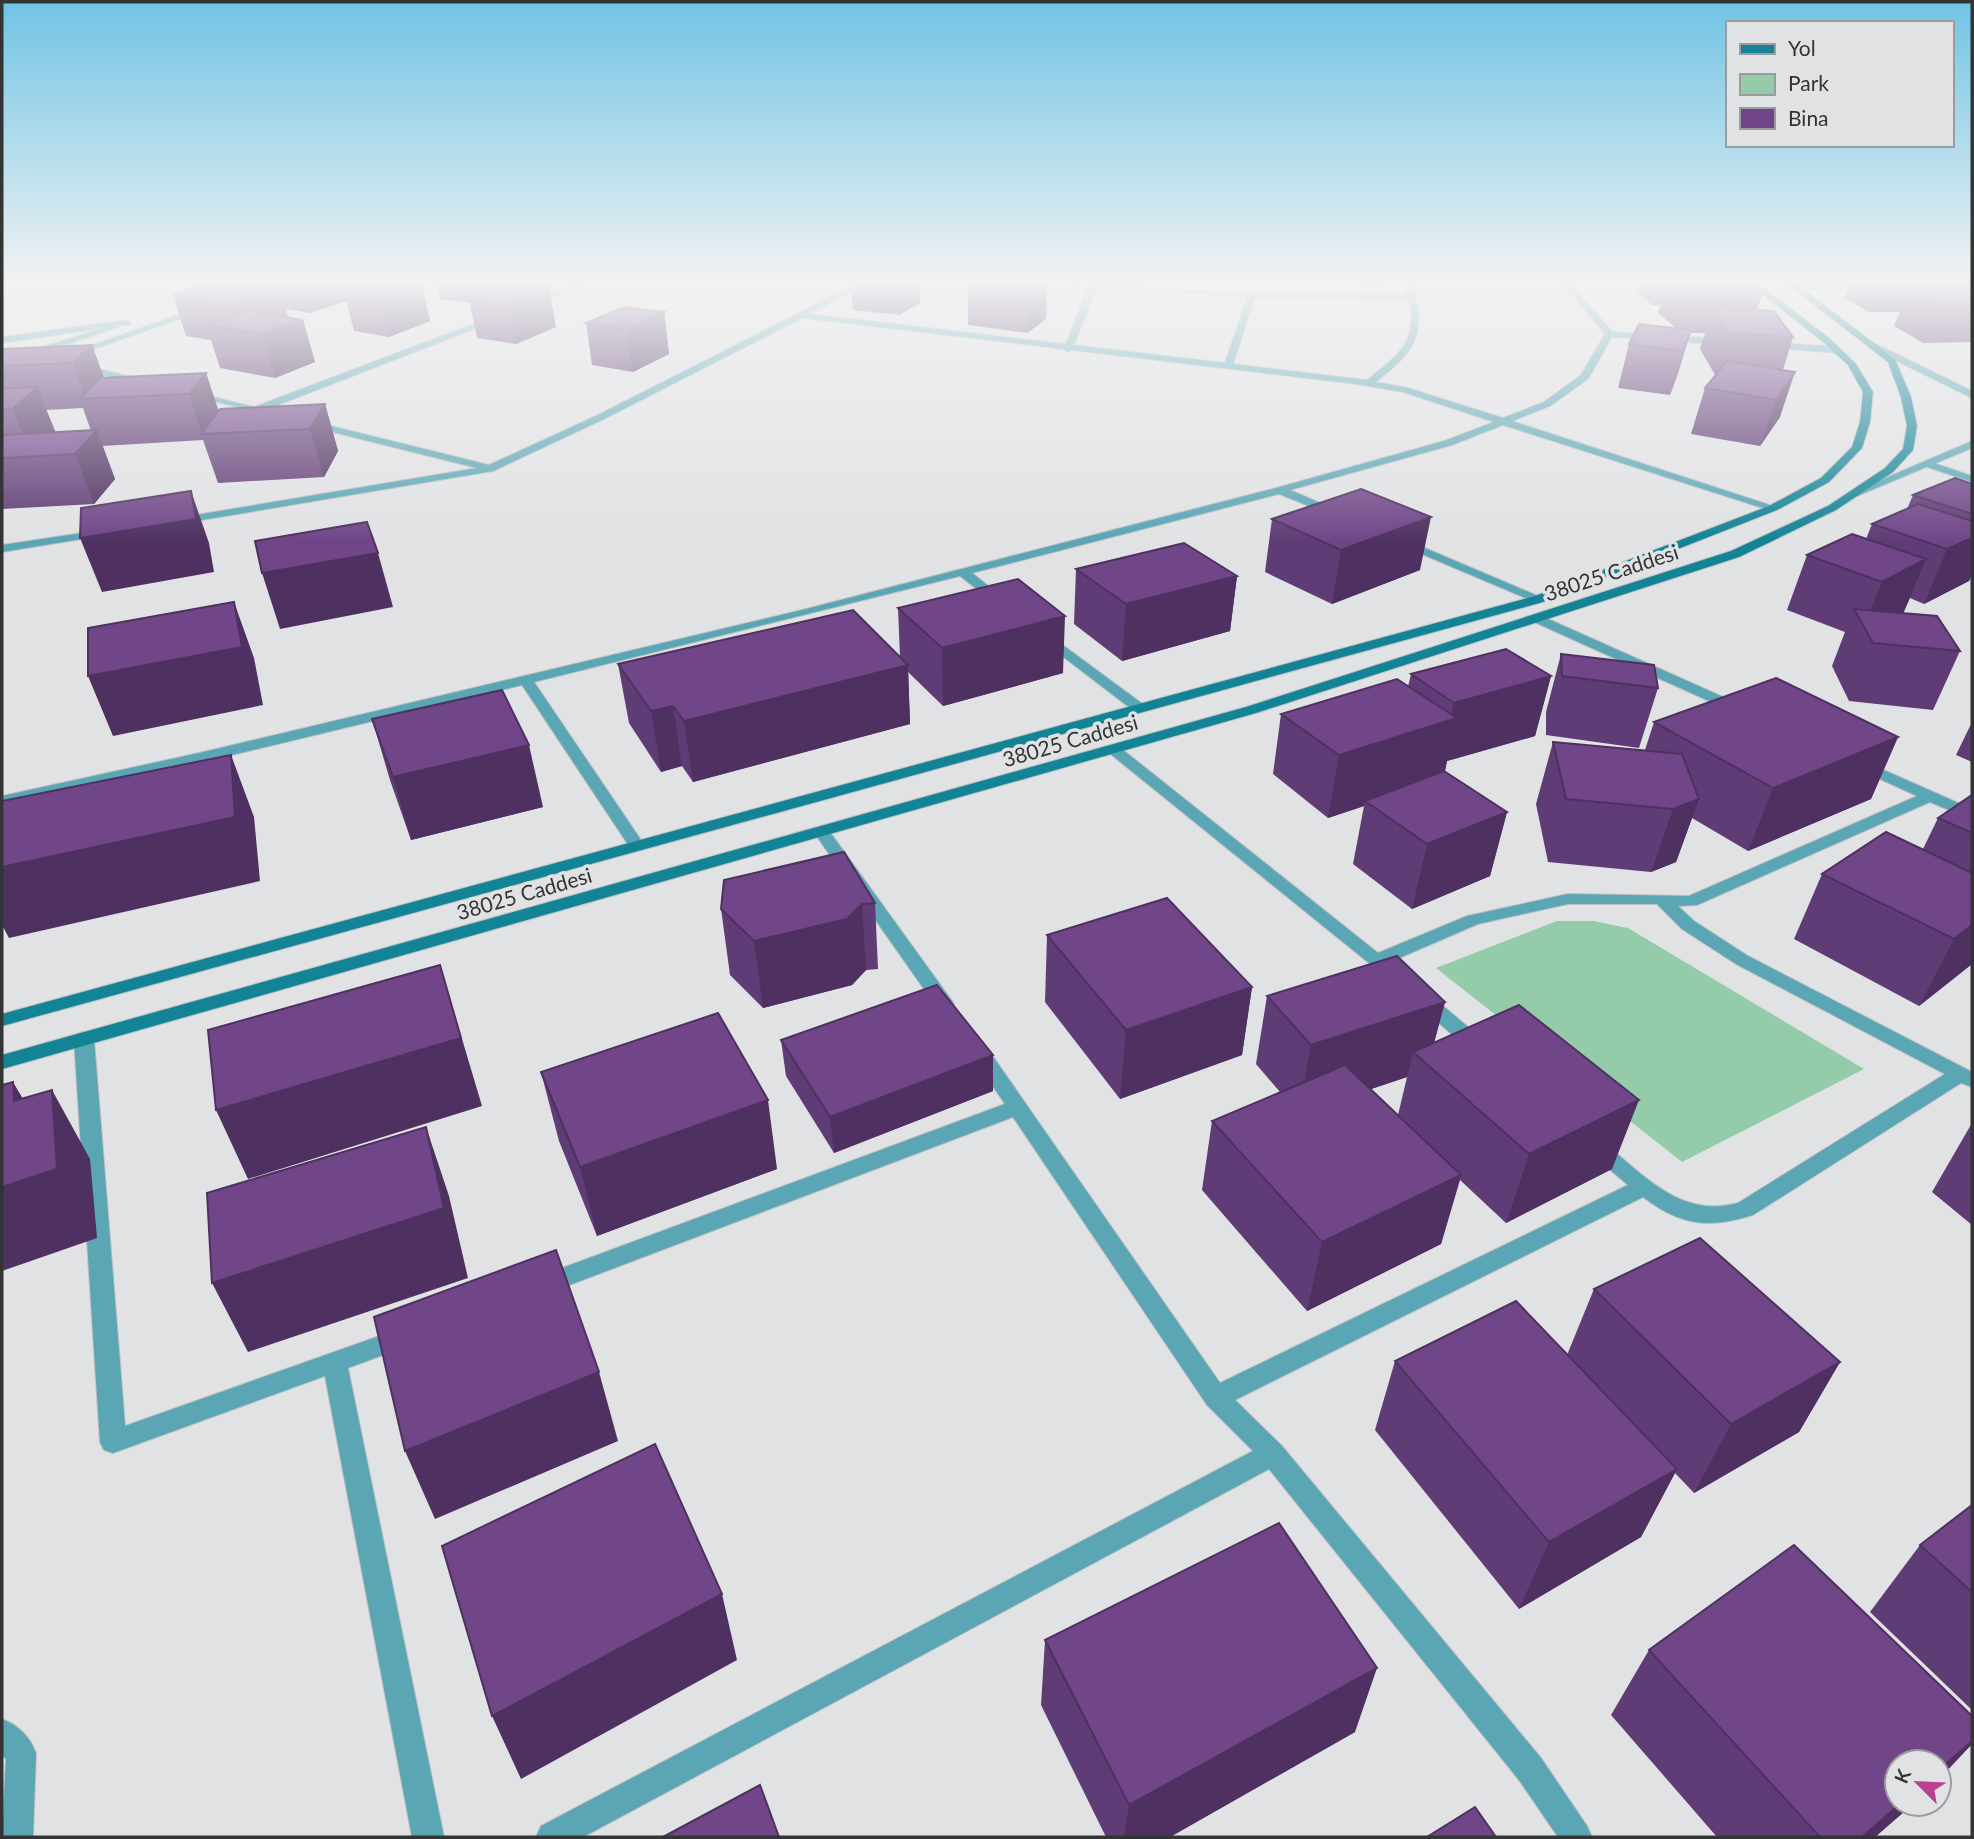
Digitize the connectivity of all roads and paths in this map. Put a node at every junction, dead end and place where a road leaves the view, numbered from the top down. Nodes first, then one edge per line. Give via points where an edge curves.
1 (99, 369) edge
2 (363, 369) edge
3 (694, 369) edge
4 (1252, 369) edge
5 (1386, 369) edge
6 (1590, 369) edge
7 (1855, 369) edge
8 (1895, 369) edge
9 (1919, 369) edge
10 (1370, 383) junction
11 (161, 387) edge
12 (188, 393) edge
13 (1972, 395) edge
14 (256, 410) junction
15 (281, 417) edge
16 (294, 420) edge
17 (1504, 421) junction
18 (1972, 444) edge
19 (1928, 464) junction
20 (489, 468) junction
21 (1972, 478) edge
22 (1280, 490) junction
23 (1853, 494) junction
24 (1773, 508) junction
25 (1341, 516) edge
26 (161, 524) edge
27 (108, 532) edge
28 (1391, 537) edge
29 (2, 549) edge
30 (962, 572) junction
31 (1539, 599) junction
32 (1536, 618) junction
33 (526, 680) junction
34 (1139, 708) junction
35 (1752, 716) edge
36 (1113, 749) junction
37 (1841, 756) edge
38 (1930, 796) junction
39 (2, 801) edge
40 (1972, 815) edge
41 (821, 831) junction
42 (637, 846) junction
43 (1663, 901) junction
44 (1377, 960) junction
45 (2, 1020) edge
46 (84, 1039) junction
47 (1490, 1056) edge
48 (2, 1062) edge
49 (1966, 1077) edge
50 (1018, 1107) junction
51 (1582, 1134) edge
52 (1644, 1187) junction
53 (529, 1290) edge
54 (425, 1329) edge
55 (335, 1363) junction
56 (1216, 1397) junction
57 (1273, 1454) junction
58 (2, 1734) edge
59 (16, 1837) edge
60 (428, 1837) edge
61 (552, 1837) edge
62 (1576, 1837) edge

1 - 11 street
2 - 14 street
3 - 20 street
4 - 10 street
5 - 10 street
6 - 17 street via 1548,404
7 - 24 main road, 38025 Caddesi via 1868,392 1866,422 1857,448 1825,480
8 - 23 main road, 38025 Caddesi via 1912,426 1908,450 1889,470
9 - 13 street
10 - 17 street
12 - 14 street
14 - 15 street
16 - 20 street
17 - 22 street via 1448,443
17 - 24 street
18 - 19 street
19 - 21 street
19 - 23 street
20 - 26 street
22 - 25 street
22 - 30 street
23 - 32 main road, 38025 Caddesi via 1735,554
24 - 31 main road, 38025 Caddesi
27 - 29 street
28 - 31 street
30 - 33 street
30 - 34 street
31 - 34 main road, 38025 Caddesi
32 - 35 street
32 - 36 main road, 38025 Caddesi via 1264,706
33 - 39 street
33 - 42 street
34 - 42 main road, 38025 Caddesi
36 - 41 main road, 38025 Caddesi
36 - 44 street
37 - 38 street
38 - 40 street
38 - 43 street via 1691,901
41 - 46 main road, 38025 Caddesi
41 - 50 street
42 - 45 main road, 38025 Caddesi
43 - 44 street via 1568,899 1473,920
43 - 49 street via 1688,925 1742,960
44 - 47 street
46 - 48 main road, 38025 Caddesi
46 - 55 street via 113,1442
49 - 52 street via 1737,1213 1707,1216 1678,1212
50 - 53 street
50 - 56 street
51 - 52 street
52 - 56 street
54 - 55 street
55 - 60 street
56 - 57 street
57 - 61 street
57 - 62 street via 1530,1769
58 - 59 street via 20,1753

